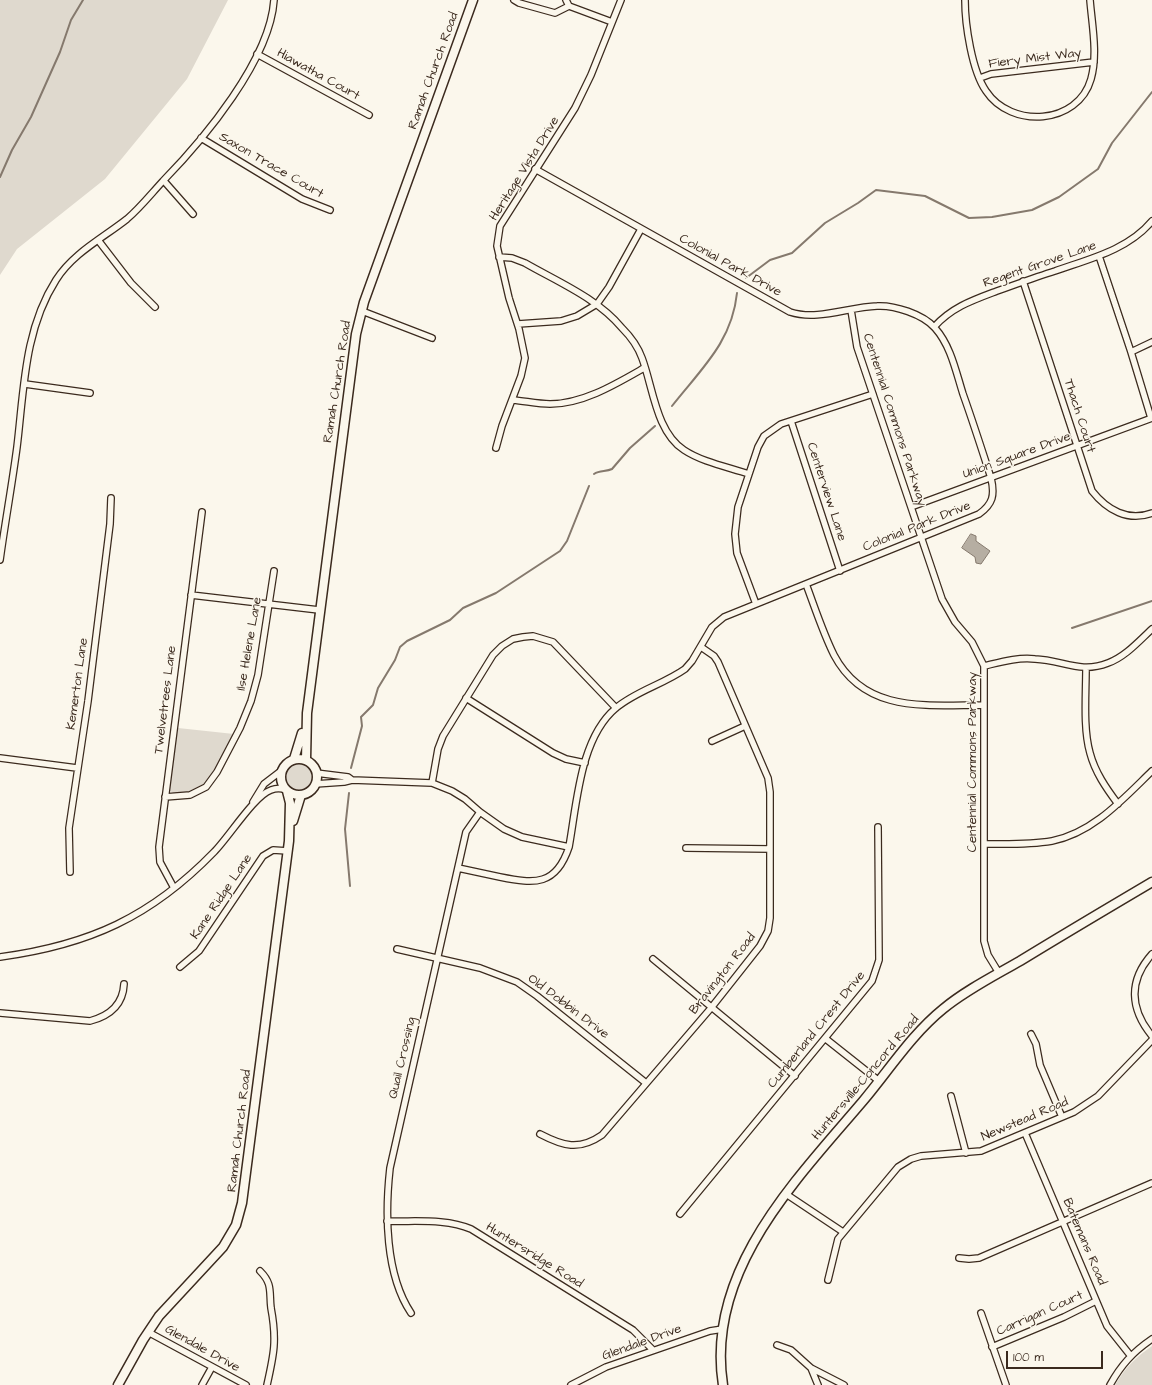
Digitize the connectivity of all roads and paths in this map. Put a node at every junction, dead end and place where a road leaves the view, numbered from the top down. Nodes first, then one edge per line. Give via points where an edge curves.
1 (274, 0) edge
2 (473, 0) edge
3 (514, 0) edge
4 (566, 0) edge
5 (621, 0) edge
6 (965, 0) edge
7 (1090, 0) edge
8 (569, 6) junction
9 (612, 22) junction
10 (257, 54) junction
11 (1094, 62) junction
12 (980, 78) junction
13 (369, 115) dead end
14 (202, 138) junction
15 (535, 169) junction
16 (164, 181) junction
17 (330, 210) dead end
18 (193, 214) dead end
19 (1152, 221) edge
20 (641, 229) junction
21 (98, 240) junction
22 (1099, 256) junction
23 (499, 257) junction
24 (1023, 281) junction
25 (597, 304) junction
26 (156, 307) dead end
27 (851, 310) junction
28 (362, 311) junction
29 (518, 324) junction
30 (934, 327) junction
31 (432, 338) dead end
32 (1152, 342) edge
33 (1131, 352) junction
34 (644, 368) junction
35 (25, 384) junction
36 (90, 393) dead end
37 (873, 394) junction
38 (513, 400) junction
39 (1152, 418) edge
40 (791, 421) junction
41 (1077, 446) junction
42 (496, 448) dead end
43 (749, 474) junction
44 (991, 478) junction
45 (111, 498) dead end
46 (911, 507) junction
47 (202, 512) dead end
48 (1152, 513) edge
49 (922, 538) junction
50 (0, 560) edge
51 (274, 570) dead end
52 (840, 571) junction
53 (806, 584) junction
54 (191, 595) junction
55 (756, 604) junction
56 (268, 605) junction
57 (319, 610) junction
58 (1152, 629) edge
59 (701, 647) junction
60 (984, 666) junction
61 (1086, 668) junction
62 (466, 698) junction
63 (984, 706) junction
64 (616, 708) junction
65 (307, 713) junction
66 (745, 726) junction
67 (712, 741) dead end
68 (0, 758) edge
69 (294, 759) junction
70 (306, 760) junction
71 (585, 763) junction
72 (77, 768) junction
73 (282, 771) junction
74 (1152, 771) edge
75 (316, 773) junction
76 (352, 780) junction
77 (432, 783) junction
78 (315, 784) junction
79 (287, 790) junction
80 (301, 795) junction
81 (165, 797) junction
82 (1118, 804) junction
83 (251, 808) junction
84 (480, 812) junction
85 (878, 827) dead end
86 (289, 842) junction
87 (984, 844) junction
88 (569, 847) junction
89 (686, 848) dead end
90 (770, 849) junction
91 (288, 851) junction
92 (458, 868) junction
93 (70, 872) dead end
94 (1152, 882) edge
95 (174, 888) junction
96 (397, 949) dead end
97 (1152, 954) edge
98 (0, 957) edge
99 (437, 958) junction
100 (653, 959) dead end
101 (180, 967) dead end
102 (999, 973) junction
103 (124, 984) dead end
104 (711, 1008) junction
105 (0, 1013) edge
106 (1031, 1034) dead end
107 (1152, 1036) edge
108 (826, 1039) junction
109 (1152, 1040) edge
110 (795, 1076) junction
111 (879, 1081) junction
112 (646, 1083) junction
113 (951, 1096) dead end
114 (1062, 1117) junction
115 (1025, 1133) junction
116 (540, 1134) dead end
117 (966, 1153) junction
118 (1152, 1183) edge
119 (786, 1194) junction
120 (680, 1214) dead end
121 (388, 1221) junction
122 (1064, 1221) junction
123 (843, 1232) junction
124 (959, 1258) dead end
125 (260, 1272) dead end
126 (828, 1280) dead end
127 (1096, 1301) junction
128 (411, 1313) dead end
129 (981, 1313) dead end
130 (723, 1329) junction
131 (148, 1332) junction
132 (1152, 1339) edge
133 (777, 1345) dead end
134 (992, 1347) junction
135 (653, 1350) junction
136 (1130, 1355) junction
137 (212, 1367) junction
138 (811, 1368) junction
139 (118, 1385) edge
140 (202, 1385) edge
141 (246, 1385) edge
142 (267, 1385) edge
143 (571, 1385) edge
144 (723, 1385) edge
145 (818, 1385) edge
146 (844, 1385) edge
147 (1006, 1385) edge
148 (1110, 1385) edge

1 - 10 street via 270,25
2 - 28 main road, Ramah Church Road
3 - 8 street via 555,14
4 - 8 street
5 - 9 street, Heritage Vista Drive
6 - 12 street via 970,41
7 - 11 street
8 - 9 street
9 - 15 street, Heritage Vista Drive via 575,108
10 - 13 street, Hiawatha Court
10 - 14 street via 241,84
11 - 12 street, Fiery Mist Way via 991,74
11 - 12 street via 1087,90 1077,102 1060,113 1039,118 1024,117 996,104
14 - 16 street
14 - 17 street, Saxon Trace Court via 302,199
15 - 20 street, Colonial Park Drive
15 - 23 street, Heritage Vista Drive via 500,226 497,246
16 - 18 street
16 - 21 street via 128,218
19 - 22 street, Regent Grove Lane via 1130,241
20 - 25 street
20 - 27 street, Colonial Park Drive via 790,312 810,315
21 - 26 street via 131,283
21 - 35 street via 68,265 45,299 31,339
22 - 24 street, Regent Grove Lane
22 - 33 street
23 - 25 street via 512,258 524,263
23 - 29 street, Heritage Vista Drive
24 - 30 street, Regent Grove Lane via 960,306
24 - 41 street, Thach Court
25 - 29 street via 577,316 561,321
25 - 34 street via 622,327 636,348
27 - 30 street, Colonial Park Drive via 890,306 918,316
27 - 37 street, Centennial Commons Parkway via 857,347
28 - 31 street
28 - 57 main road, Ramah Church Road via 348,388
29 - 38 street, Heritage Vista Drive via 524,358
30 - 44 street, Colonial Park Drive via 949,352
32 - 33 street
33 - 39 street
34 - 38 street via 585,398 551,404
34 - 43 street via 668,436 694,455
35 - 36 street
35 - 50 street
37 - 40 street
37 - 46 street, Centennial Commons Parkway
38 - 42 street, Heritage Vista Drive
39 - 41 street, Union Square Drive
40 - 43 street via 774,428 764,436
40 - 52 street, Centerview Lane
41 - 44 street, Union Square Drive
41 - 48 street, Thach Court via 1092,491 1101,502 1123,515 1134,517
43 - 55 street via 738,507 735,534 738,553
44 - 46 street, Union Square Drive
44 - 49 street, Colonial Park Drive via 994,492 992,502 987,508 979,514
45 - 72 street, Kemerton Lane via 88,701
46 - 49 street, Centennial Commons Parkway
47 - 54 street, Twelvetrees Lane
49 - 52 street, Colonial Park Drive
49 - 60 street, Centennial Commons Parkway via 946,608 972,642
51 - 56 street, Ilse Helene Lane
52 - 53 street, Colonial Park Drive
53 - 55 street, Colonial Park Drive
53 - 63 street via 835,656 857,684 873,694 905,704
54 - 56 street
54 - 81 street, Twelvetrees Lane
55 - 59 street, Colonial Park Drive via 724,617 712,627
56 - 57 street
56 - 81 street, Ilse Helene Lane via 261,660 251,701 217,772 206,787 198,792 182,797
57 - 65 main road, Ramah Church Road
58 - 61 street via 1109,663
59 - 64 street, Colonial Park Drive via 692,661 680,672
59 - 66 street, Bravington Road via 718,662
60 - 61 street via 1021,658
60 - 63 street, Centennial Commons Parkway
61 - 82 street via 1089,751 1105,787
62 - 64 street via 493,655 502,646 512,639 533,636 553,642 561,648
62 - 71 street via 553,753
62 - 77 street via 443,736
63 - 87 street, Centennial Commons Parkway
64 - 71 street, Colonial Park Drive via 596,732
65 - 69 main road, Ramah Church Road
65 - 70 main road, Ramah Church Road
66 - 67 street
66 - 90 street, Bravington Road via 768,778
68 - 72 street
69 - 70 main road
69 - 73 main road, Ramah Church Road via 284,766
70 - 75 main road
71 - 88 street, Colonial Park Drive
72 - 93 street, Kemerton Lane via 69,828
73 - 79 main road, Ramah Church Road via 281,782
73 - 83 street via 264,784
74 - 82 street
75 - 76 street via 348,777
75 - 78 main road
76 - 77 street
76 - 78 street
77 - 84 street via 452,791
78 - 80 main road
79 - 80 main road
79 - 83 street via 269,790
79 - 86 main road, Ramah Church Road via 290,803
80 - 86 main road, Ramah Church Road
81 - 95 street, Twelvetrees Lane via 159,854
82 - 87 street via 1097,822 1053,840 1028,844
83 - 95 street via 215,852
84 - 88 street via 504,829 522,837
84 - 92 street, Quail Crossing via 466,832
85 - 108 street, Cumberland Crest Drive via 879,960 872,981
86 - 91 main road, Ramah Church Road
87 - 102 street, Centennial Commons Parkway via 984,941 988,955
88 - 92 street, Colonial Park Drive via 565,858 552,874 542,880 530,882
89 - 90 street
90 - 104 street, Bravington Road via 768,931 760,946
91 - 101 street, Kane Ridge Lane via 273,850 263,856 199,950
91 - 131 main road, Ramah Church Road via 242,1203 236,1224 223,1247 159,1316
92 - 99 street, Quail Crossing
94 - 102 main road, Huntersville-Concord Road
95 - 98 street via 153,905 111,929 70,944
96 - 99 street, Old Dobbin Drive
97 - 107 street via 1142,967 1134,996 1140,1020
99 - 112 street, Old Dobbin Drive via 480,968 517,982
99 - 121 street, Quail Crossing via 392,1157
100 - 104 street
102 - 111 main road, Huntersville-Concord Road via 951,1003 930,1020
103 - 105 street via 124,993 112,1011 90,1021
104 - 110 street
104 - 112 street, Bravington Road
106 - 114 street via 1036,1044 1040,1065
108 - 110 street, Cumberland Crest Drive
108 - 111 street
109 - 114 street, Newstead Road via 1098,1096
110 - 120 street, Cumberland Crest Drive
111 - 119 main road, Huntersville-Concord Road
112 - 116 street, Bravington Road via 596,1139 568,1146
113 - 117 street
114 - 115 street, Newstead Road
115 - 117 street, Newstead Road via 987,1149
115 - 122 street, Batemans Road
117 - 123 street, Newstead Road via 921,1156 906,1162 890,1175
118 - 122 street
119 - 123 street
119 - 130 main road, Huntersville-Concord Road via 765,1222 746,1258 733,1290
121 - 128 street, Quail Crossing via 398,1285
121 - 135 street, Huntersridge Road via 448,1223 471,1229 633,1330
122 - 124 street via 979,1258
122 - 127 street, Batemans Road
123 - 126 street, Newstead Road via 836,1243
125 - 142 street via 267,1278 271,1291 274,1320 275,1352
127 - 134 street, Carrigan Court
127 - 136 street, Batemans Road via 1107,1326
129 - 134 street
130 - 135 street, Glendale Drive
130 - 144 main road, Huntersville-Concord Road
131 - 137 street, Glendale Drive
131 - 139 main road, Ramah Church Road
132 - 136 street
133 - 138 street via 791,1350
134 - 147 street
135 - 143 street, Glendale Drive via 606,1367
136 - 148 street
137 - 140 street
137 - 141 street, Glendale Drive
138 - 145 street
138 - 146 street

